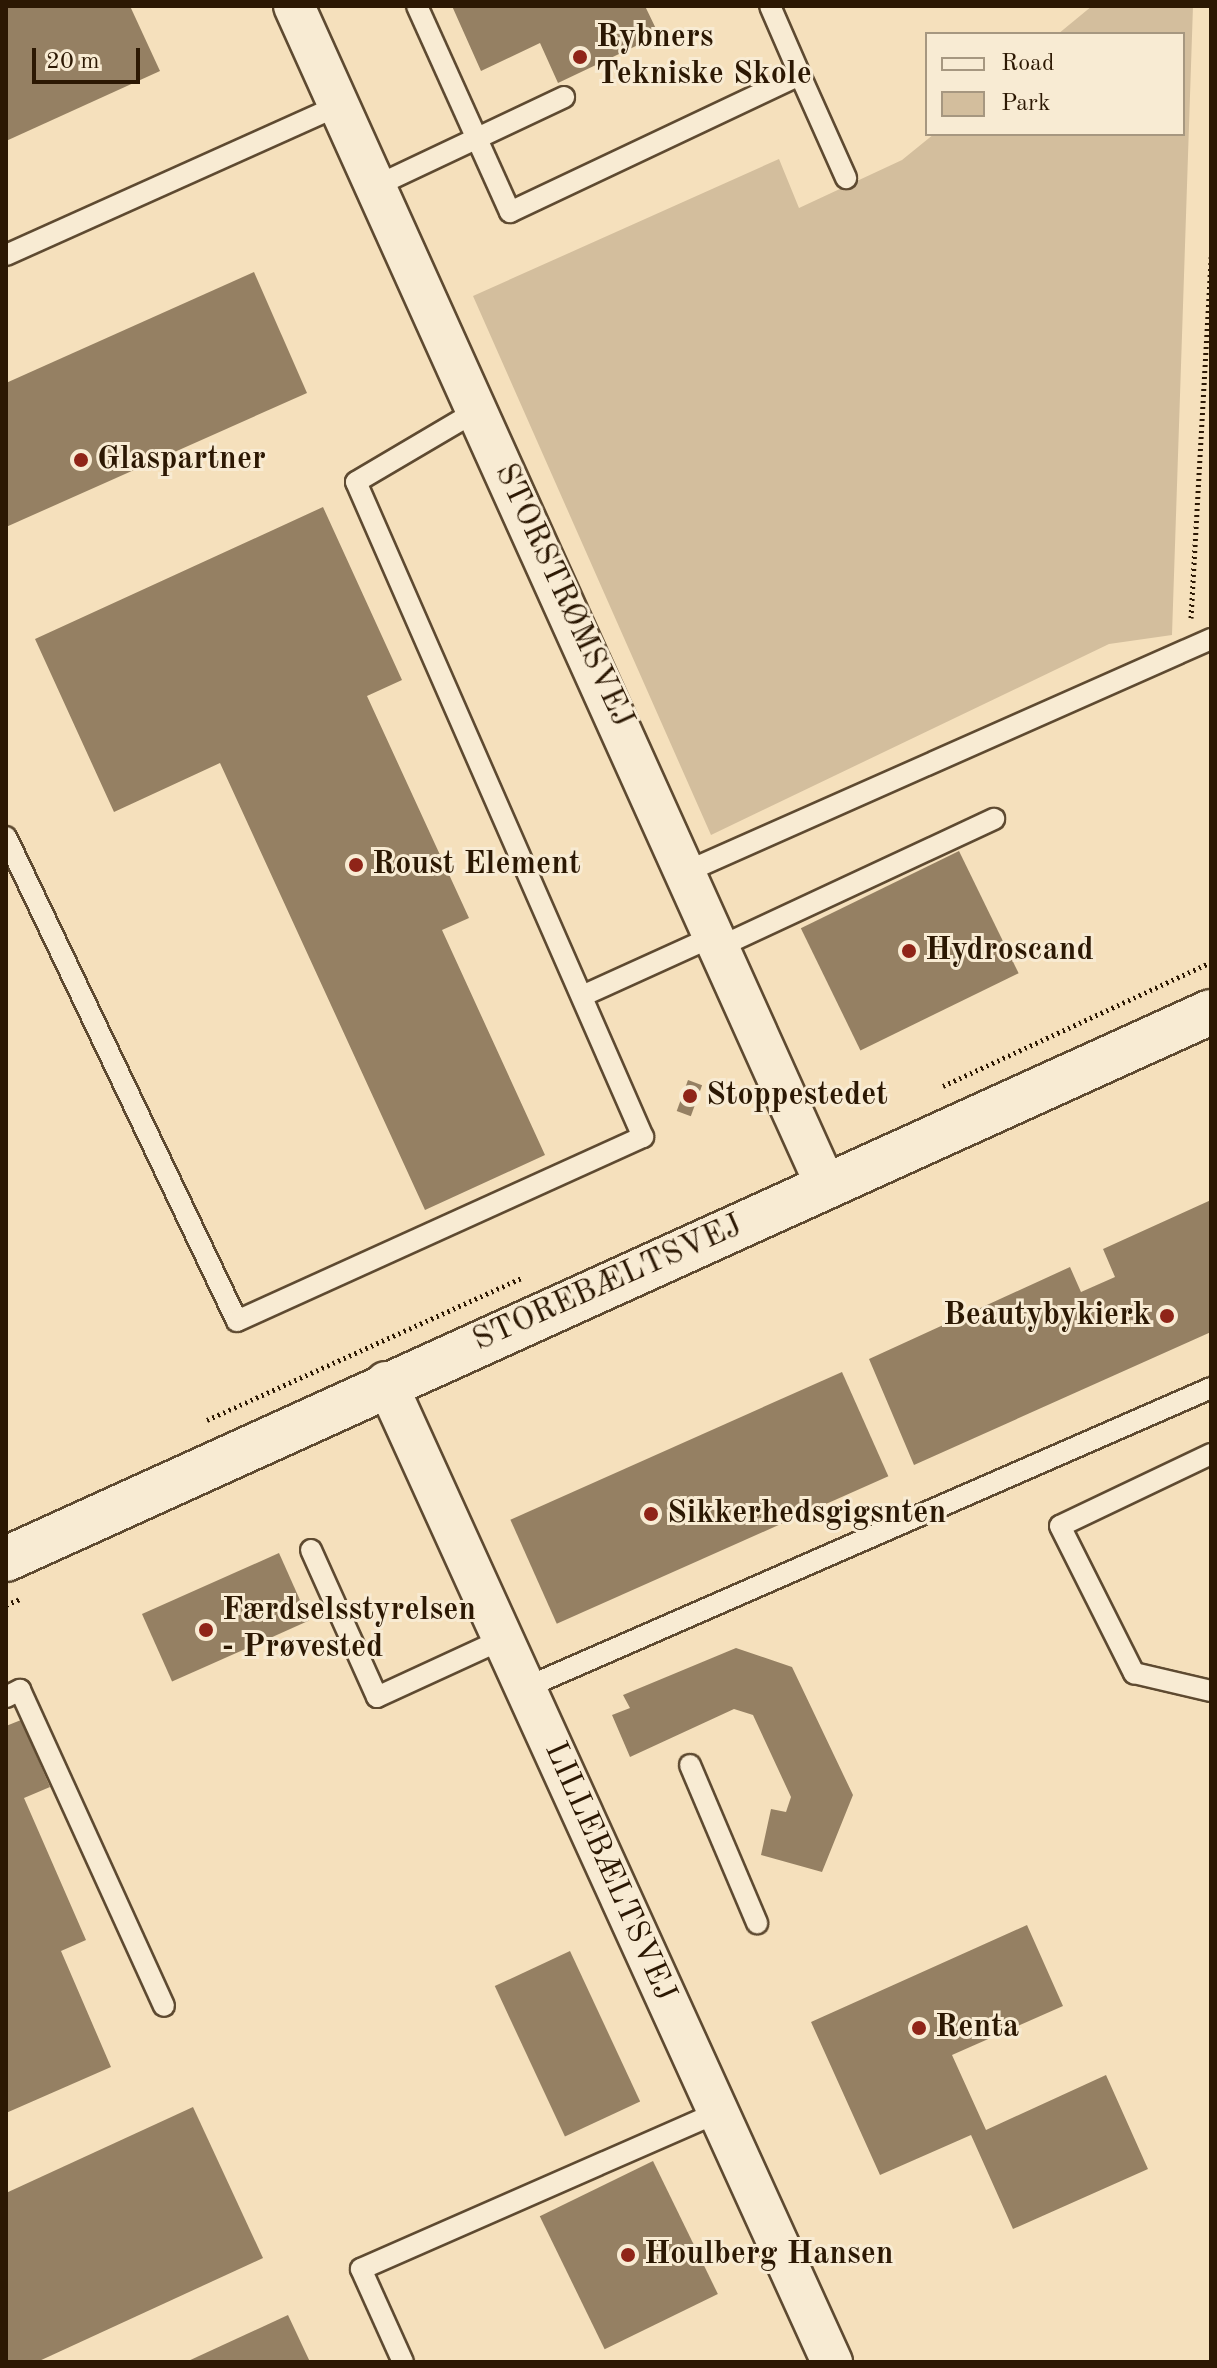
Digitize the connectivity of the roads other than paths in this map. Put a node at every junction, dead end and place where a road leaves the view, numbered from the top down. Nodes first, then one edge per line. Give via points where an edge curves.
1 (294, 6) edge
2 (417, 6) edge
3 (770, 6) edge
4 (800, 75) junction
5 (564, 97) dead end
6 (339, 105) junction
7 (477, 139) junction
8 (846, 178) dead end
9 (376, 186) junction
10 (6, 255) edge
11 (478, 410) junction
12 (1211, 639) edge
13 (994, 819) dead end
14 (6, 837) edge
15 (688, 871) junction
16 (712, 944) junction
17 (582, 996) junction
18 (1208, 1021) edge
19 (827, 1188) junction
20 (386, 1382) junction
21 (1211, 1388) edge
22 (1211, 1454) edge
23 (311, 1550) dead end
24 (6, 1559) edge
25 (503, 1639) junction
26 (525, 1688) junction
27 (1211, 1691) edge
28 (6, 1697) edge
29 (690, 1765) dead end
30 (757, 1923) dead end
31 (164, 2006) dead end
32 (718, 2112) junction
33 (403, 2362) edge
34 (832, 2362) edge

1 - 6 street, STORSTRØMSVEJ
2 - 7 lane
3 - 4 lane
4 - 7 lane via 510,212
4 - 8 lane
5 - 7 lane
6 - 9 street, STORSTRØMSVEJ
6 - 10 lane
7 - 9 lane
9 - 11 street, STORSTRØMSVEJ
11 - 15 street, STORSTRØMSVEJ
11 - 17 lane via 356,482
12 - 15 lane
13 - 16 lane
14 - 17 lane via 237,1321 643,1137
15 - 16 street, STORSTRØMSVEJ
16 - 17 lane
16 - 19 street, STORSTRØMSVEJ
18 - 19 street, STOREBÆLTSVEJ
19 - 20 street, STOREBÆLTSVEJ
20 - 24 street, STOREBÆLTSVEJ
20 - 25 street, LILLEBÆLTSVEJ
21 - 26 lane
22 - 27 lane via 1060,1526 1134,1673
23 - 25 lane via 377,1697
25 - 26 street, LILLEBÆLTSVEJ
26 - 32 street, LILLEBÆLTSVEJ
28 - 31 lane via 20,1690
29 - 30 lane
32 - 33 lane via 361,2269
32 - 34 street, LILLEBÆLTSVEJ

